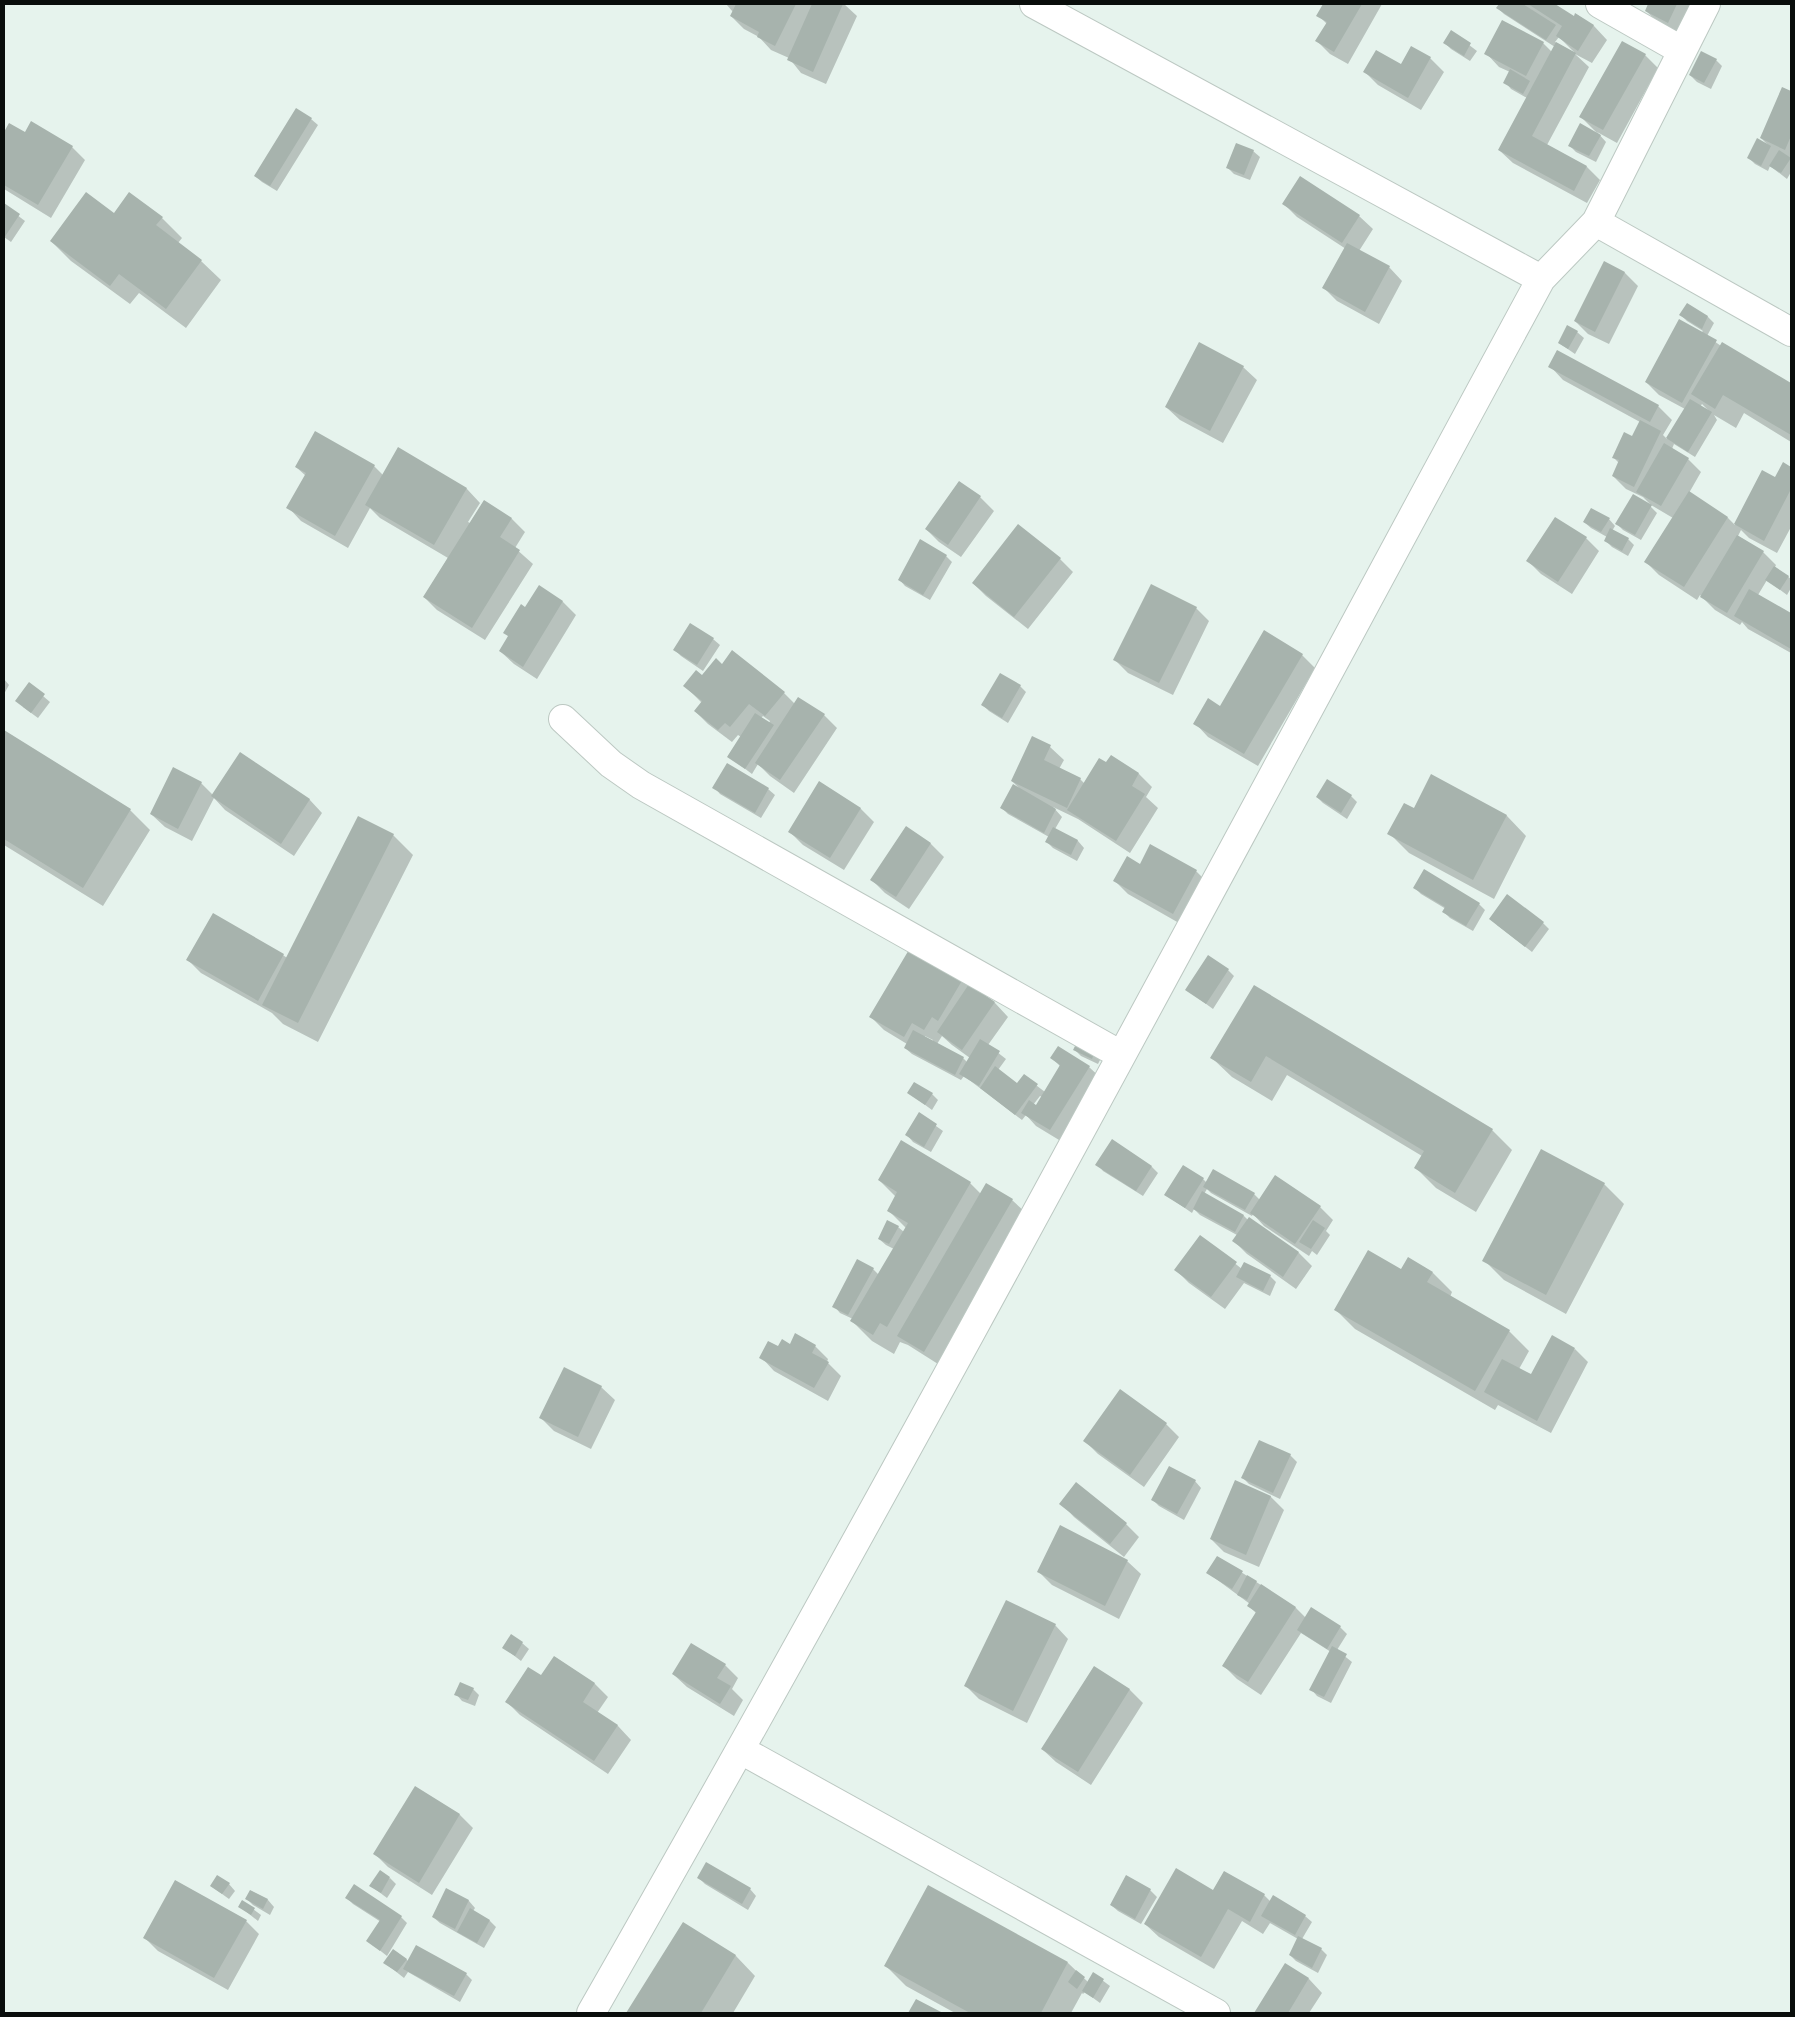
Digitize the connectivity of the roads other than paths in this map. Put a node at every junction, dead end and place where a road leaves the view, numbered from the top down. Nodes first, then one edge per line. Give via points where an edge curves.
1 (1034, 4) edge
2 (1600, 4) edge
3 (1706, 4) edge
4 (1682, 50) junction
5 (1596, 222) junction
6 (1541, 279) junction
7 (1791, 332) edge
8 (563, 719) dead end
9 (1121, 1055) junction
10 (742, 1750) junction
11 (591, 2013) edge
12 (1216, 2013) edge

1 - 6 street
2 - 4 street
3 - 4 street
4 - 5 street
5 - 6 street
5 - 7 street
6 - 9 street
8 - 9 street via 611,764 641,785
9 - 10 street
10 - 11 street
10 - 12 street

